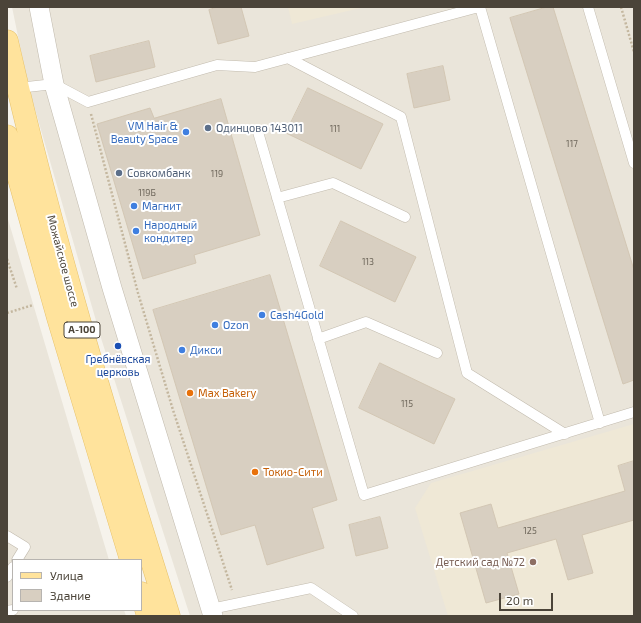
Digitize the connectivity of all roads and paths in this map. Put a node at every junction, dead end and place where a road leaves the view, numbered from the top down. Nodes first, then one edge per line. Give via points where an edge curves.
1 (39, 7) edge
2 (479, 7) edge
3 (588, 7) edge
4 (621, 7) edge
5 (7, 41) edge
6 (634, 52) edge
7 (288, 58) junction
8 (54, 84) junction
9 (18, 88) junction
10 (88, 102) junction
11 (258, 132) dead end
12 (7, 136) edge
13 (634, 163) edge
14 (277, 198) junction
15 (405, 217) dead end
16 (7, 259) edge
17 (17, 289) dead end
18 (37, 304) dead end
19 (7, 313) edge
20 (318, 339) junction
21 (437, 353) dead end
22 (634, 412) edge
23 (600, 423) junction
24 (565, 434) junction
25 (7, 536) edge
26 (18, 559) edge
27 (131, 559) edge
28 (142, 596) edge
29 (236, 604) junction
30 (212, 612) edge
31 (148, 616) edge
32 (168, 616) edge
33 (353, 616) edge

1 - 8 street
2 - 7 lane
2 - 23 lane
3 - 13 lane
4 - 6 path
5 - 9 main road, Можайское шоссе / А-100
7 - 10 lane via 255,67 217,66
7 - 24 lane via 401,117 467,373
8 - 9 lane
8 - 10 lane
8 - 30 street via 112,288
9 - 32 main road, Можайское шоссе / А-100 via 30,145 77,312
10 - 29 path via 138,293
11 - 14 lane
12 - 27 main road, Можайское шоссе / А-100 via 58,318
14 - 15 lane via 332,183
14 - 20 lane
16 - 17 path
18 - 19 path
20 - 21 lane via 366,322
20 - 24 lane via 364,495
22 - 23 lane
23 - 24 lane
25 - 26 lane via 25,547
28 - 31 main road
29 - 30 lane
29 - 33 lane via 311,588

